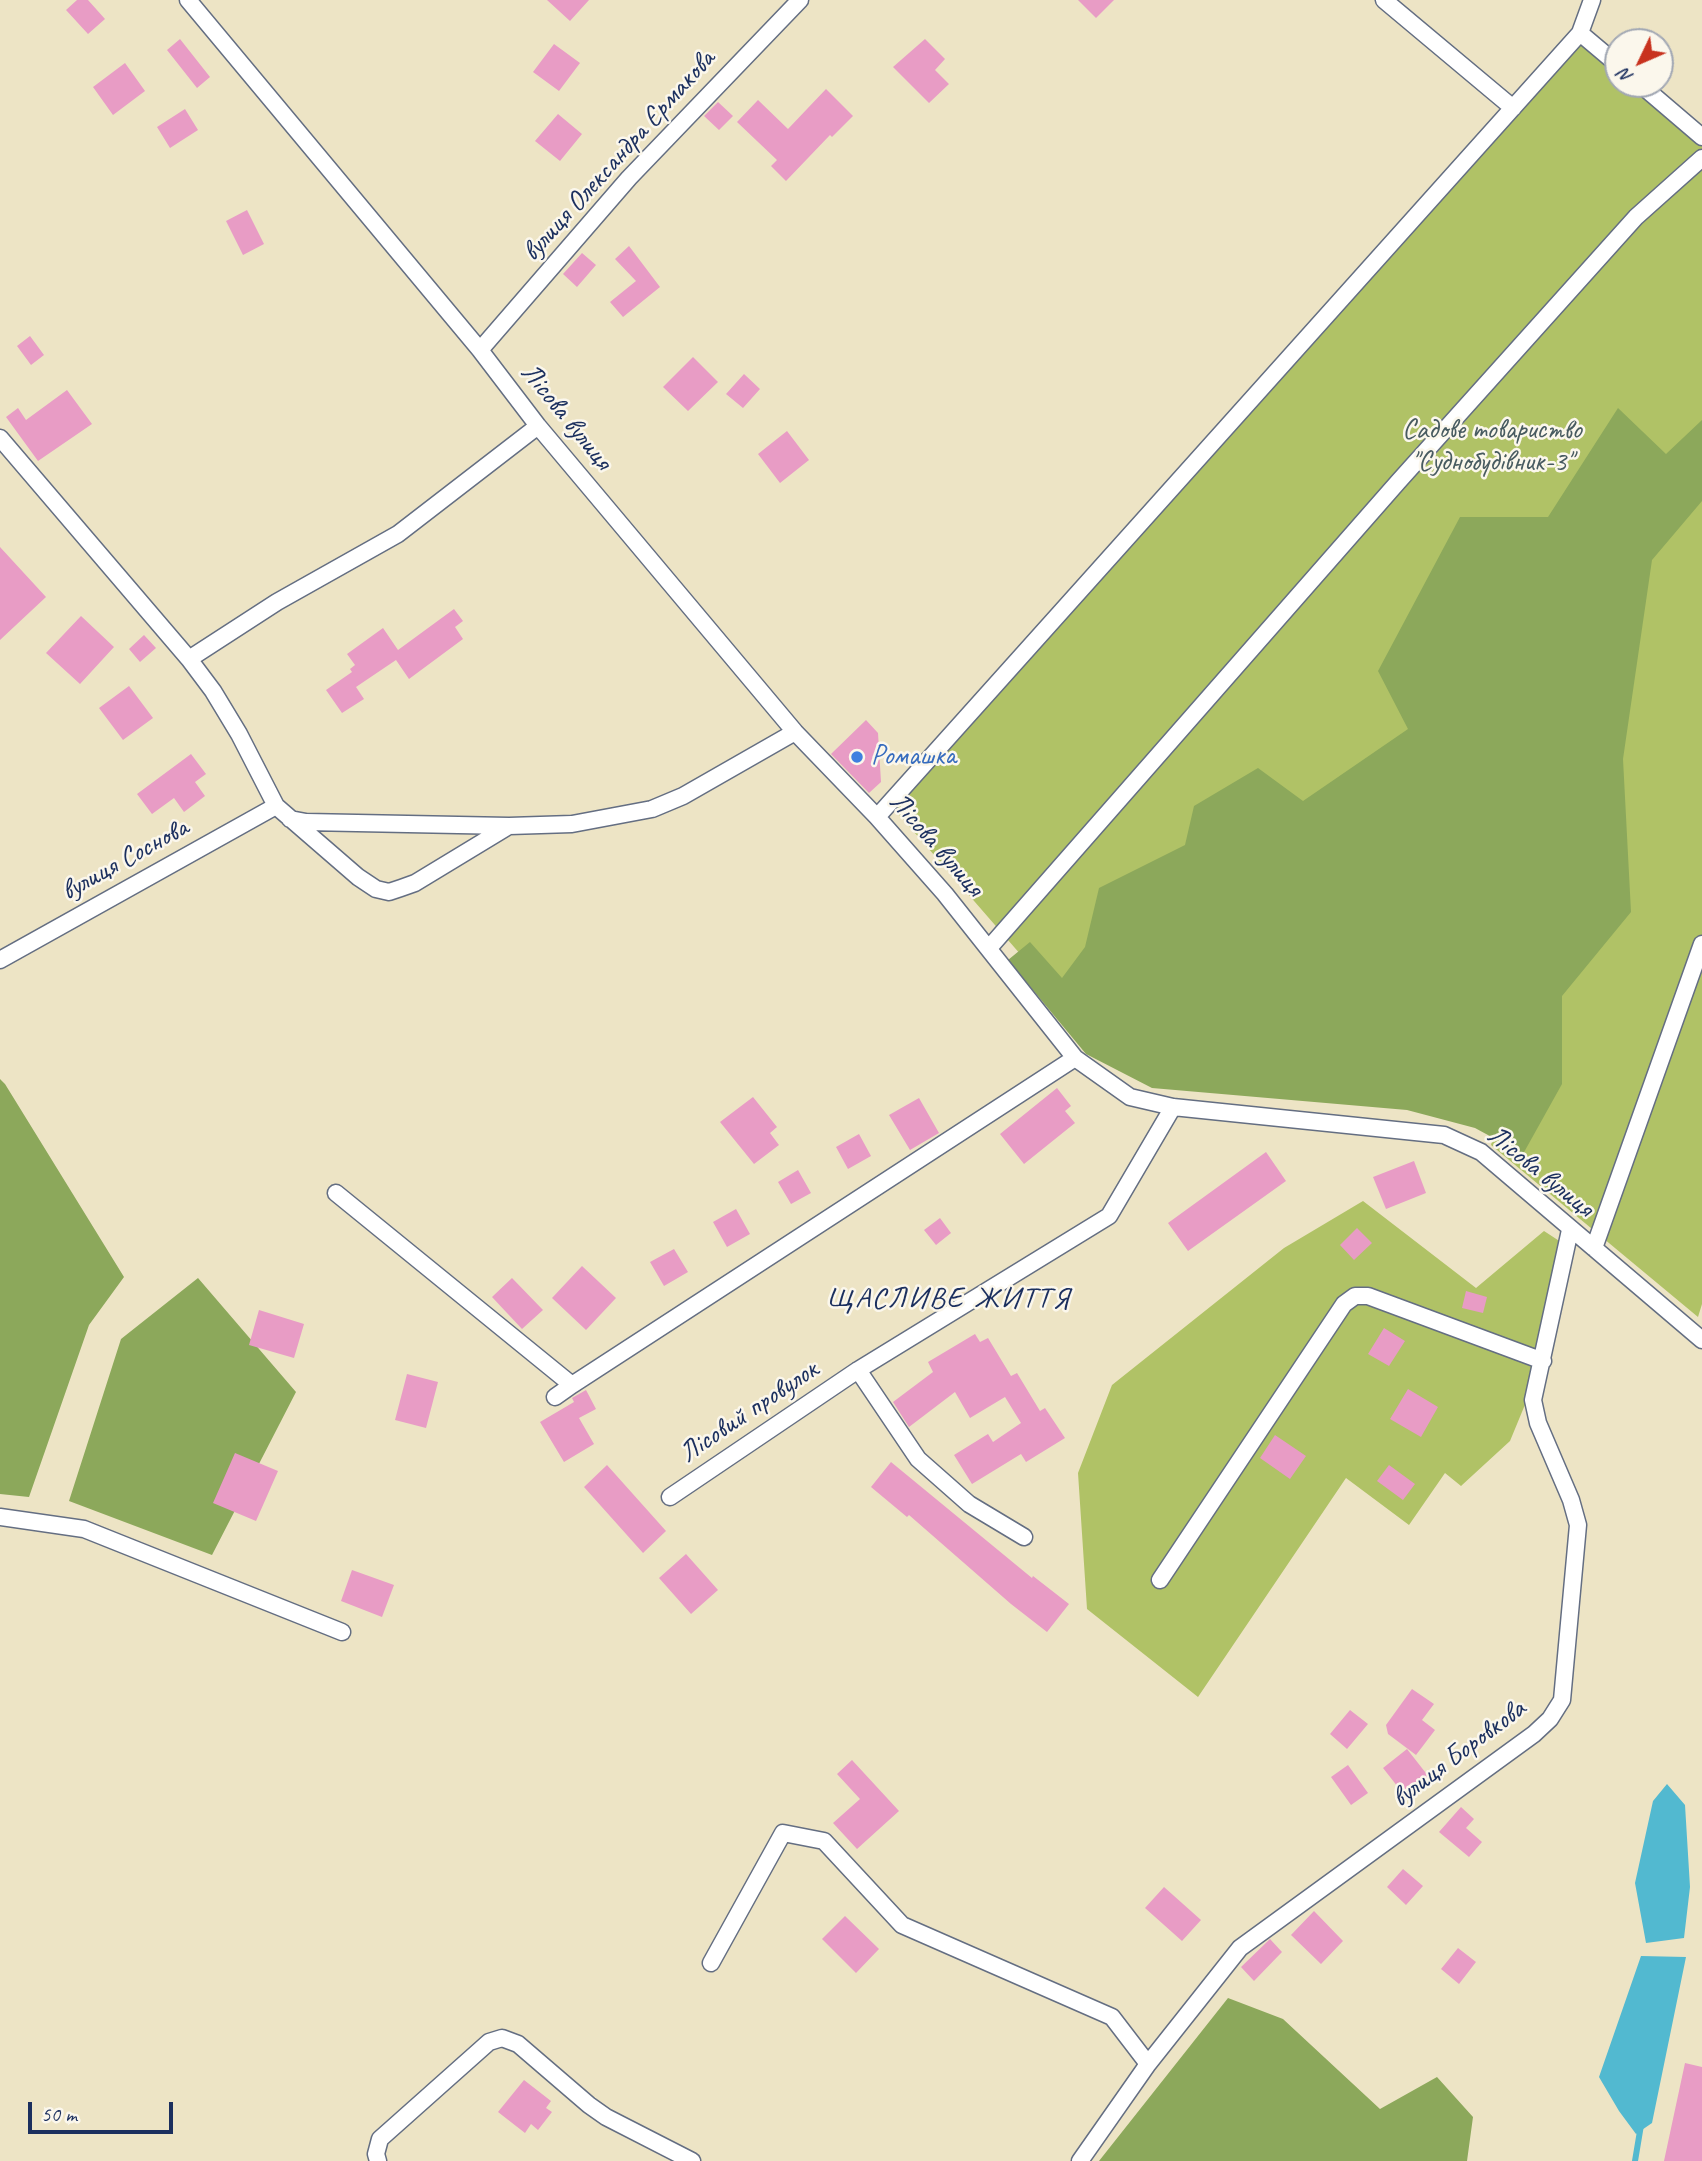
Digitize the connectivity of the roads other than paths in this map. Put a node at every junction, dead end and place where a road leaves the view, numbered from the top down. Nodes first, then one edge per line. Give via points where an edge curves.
1 (188, 0) edge
2 (800, 0) edge
3 (1384, 0) edge
4 (1592, 0) edge
5 (1580, 33) junction
6 (1604, 53) edge
7 (1656, 98) edge
8 (1513, 108) junction
9 (1702, 137) edge
10 (1702, 158) edge
11 (480, 350) junction
12 (538, 426) junction
13 (0, 438) edge
14 (189, 659) junction
15 (795, 732) junction
16 (276, 806) junction
17 (877, 817) junction
18 (290, 819) junction
19 (509, 826) junction
20 (1702, 944) edge
21 (989, 948) junction
22 (0, 960) edge
23 (1075, 1058) junction
24 (1174, 1107) junction
25 (336, 1192) dead end
26 (1570, 1230) junction
27 (1594, 1248) junction
28 (1700, 1338) edge
29 (1543, 1360) junction
30 (858, 1370) junction
31 (572, 1385) junction
32 (555, 1397) dead end
33 (670, 1497) dead end
34 (0, 1517) edge
35 (1024, 1537) dead end
36 (1160, 1580) dead end
37 (342, 1632) dead end
38 (711, 1963) dead end
39 (1148, 2064) junction
40 (378, 2161) edge
41 (692, 2161) edge
42 (1080, 2161) edge

1 - 11 street, Лісова вулиця
2 - 11 street, вулиця Олександра Єрмакова via 629,178
3 - 8 street
4 - 5 street
5 - 6 street
5 - 8 street
7 - 9 street
8 - 17 street
10 - 21 street via 1636,217
11 - 12 street, Лісова вулиця
12 - 14 street via 398,534 277,602
12 - 15 street, Лісова вулиця
13 - 14 street
14 - 16 street via 239,734
15 - 17 street, Лісова вулиця
15 - 19 street via 652,809 572,824
16 - 18 street
16 - 22 street, вулиця Соснова
17 - 21 street, Лісова вулиця
18 - 19 street
18 - 19 street via 358,877 389,892 415,883
20 - 27 street
21 - 23 street, Лісова вулиця
23 - 24 street, Лісова вулиця via 1130,1097
23 - 31 street
24 - 26 street, Лісова вулиця via 1444,1135 1481,1152
24 - 30 street, Лісовий провулок via 1109,1216
25 - 31 street
26 - 27 street, Лісова вулиця
26 - 29 street, вулиця Боровкова
27 - 28 street, Лісова вулиця
29 - 36 street via 1368,1296 1355,1296 1344,1304
29 - 39 street, вулиця Боровкова via 1532,1400 1578,1525 1562,1700 1534,1734 1240,1948
30 - 33 street, Лісовий провулок
30 - 35 street, Лісовий провулок via 918,1460 969,1504
31 - 32 street
34 - 37 street via 84,1529
38 - 39 street via 783,1833 824,1841 902,1925 1111,2017
39 - 42 street, вулиця Боровкова
40 - 41 street via 380,2139 489,2042 502,2038 518,2044 606,2117

